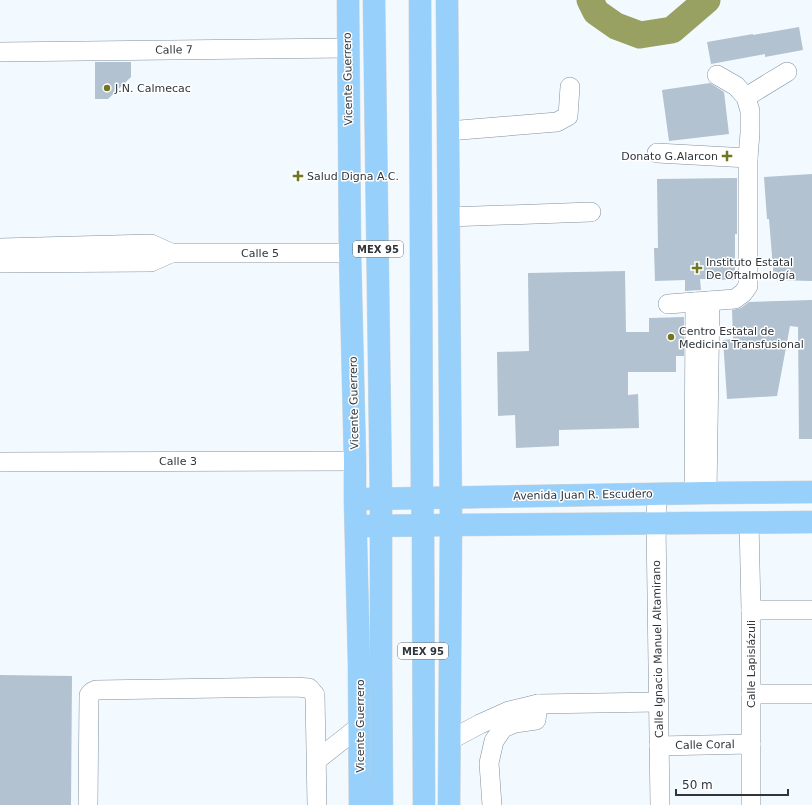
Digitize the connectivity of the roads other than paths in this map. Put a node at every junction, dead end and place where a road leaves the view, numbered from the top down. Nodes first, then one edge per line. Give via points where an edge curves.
1 (348, 0) edge
2 (374, 0) edge
3 (420, 0) edge
4 (447, 0) edge
5 (348, 48) junction
6 (0, 52) edge
7 (787, 72) dead end
8 (717, 75) dead end
9 (570, 87) dead end
10 (746, 97) junction
11 (448, 131) junction
12 (657, 153) dead end
13 (748, 158) junction
14 (591, 212) dead end
15 (448, 217) junction
16 (0, 248) edge
17 (171, 253) junction
18 (350, 253) junction
19 (0, 263) edge
20 (703, 302) junction
21 (668, 304) dead end
22 (355, 461) junction
23 (0, 462) edge
24 (812, 492) edge
25 (700, 493) junction
26 (657, 494) junction
27 (450, 497) junction
28 (422, 498) junction
29 (381, 499) junction
30 (354, 500) junction
31 (749, 522) junction
32 (812, 522) edge
33 (656, 523) junction
34 (423, 525) junction
35 (451, 525) junction
36 (381, 526) junction
37 (356, 527) junction
38 (751, 610) junction
39 (812, 610) edge
40 (751, 694) junction
41 (812, 694) edge
42 (658, 702) junction
43 (538, 704) junction
44 (360, 726) junction
45 (450, 740) junction
46 (751, 744) junction
47 (659, 746) junction
48 (317, 760) junction
49 (88, 805) edge
50 (317, 805) edge
51 (360, 805) edge
52 (382, 805) edge
53 (424, 805) edge
54 (449, 805) edge
55 (492, 805) edge
56 (660, 805) edge
57 (751, 805) edge

1 - 5 main road, Vicente Guerrero
2 - 29 main road, MEX 95
3 - 28 main road, MEX 95
4 - 11 main road
5 - 6 street, Calle 7
5 - 18 main road, Vicente Guerrero
7 - 10 street
8 - 10 street via 736,86
9 - 11 street via 568,116 557,122
10 - 13 street via 750,111
11 - 15 main road
12 - 13 street
13 - 20 street via 748,286 744,293 735,299
14 - 15 street
15 - 27 main road
16 - 17 street, Calle 5 via 151,244
17 - 18 street, Calle 5
17 - 19 street, Calle 5 via 151,262
18 - 22 main road, Vicente Guerrero
20 - 21 street
20 - 25 street
22 - 23 street, Calle 3
22 - 30 main road, Vicente Guerrero
24 - 25 main road, Avenida Juan R. Escudero
25 - 26 main road, Avenida Juan R. Escudero
26 - 27 main road, Avenida Juan R. Escudero
26 - 33 street, Calle Ignacio Manuel Altamirano
27 - 28 main road, Avenida Juan R. Escudero
27 - 35 main road
28 - 29 main road, Avenida Juan R. Escudero
28 - 34 main road, MEX 95
29 - 30 main road, Avenida Juan R. Escudero
29 - 36 main road, MEX 95
30 - 37 main road, Vicente Guerrero
31 - 32 main road
31 - 33 main road
31 - 38 street, Calle Lapislázuli
33 - 35 main road
33 - 42 street, Calle Ignacio Manuel Altamirano
34 - 35 main road
34 - 36 main road
34 - 53 main road, MEX 95
35 - 45 main road
36 - 37 main road
36 - 52 main road, MEX 95
37 - 44 main road, Vicente Guerrero
38 - 39 street
38 - 40 street, Calle Lapislázuli
40 - 41 street
40 - 46 street, Calle Lapislázuli
42 - 43 street
42 - 47 street, Calle Ignacio Manuel Altamirano
43 - 45 street via 509,711
43 - 55 street via 536,720 515,723 503,728 494,740 489,763
44 - 48 street
44 - 51 main road, Vicente Guerrero
45 - 54 main road
46 - 47 street, Calle Coral
46 - 57 street, Calle Lapislázuli
47 - 56 street, Calle Ignacio Manuel Altamirano
48 - 49 street via 315,695 309,688 96,690 89,695
48 - 50 street

